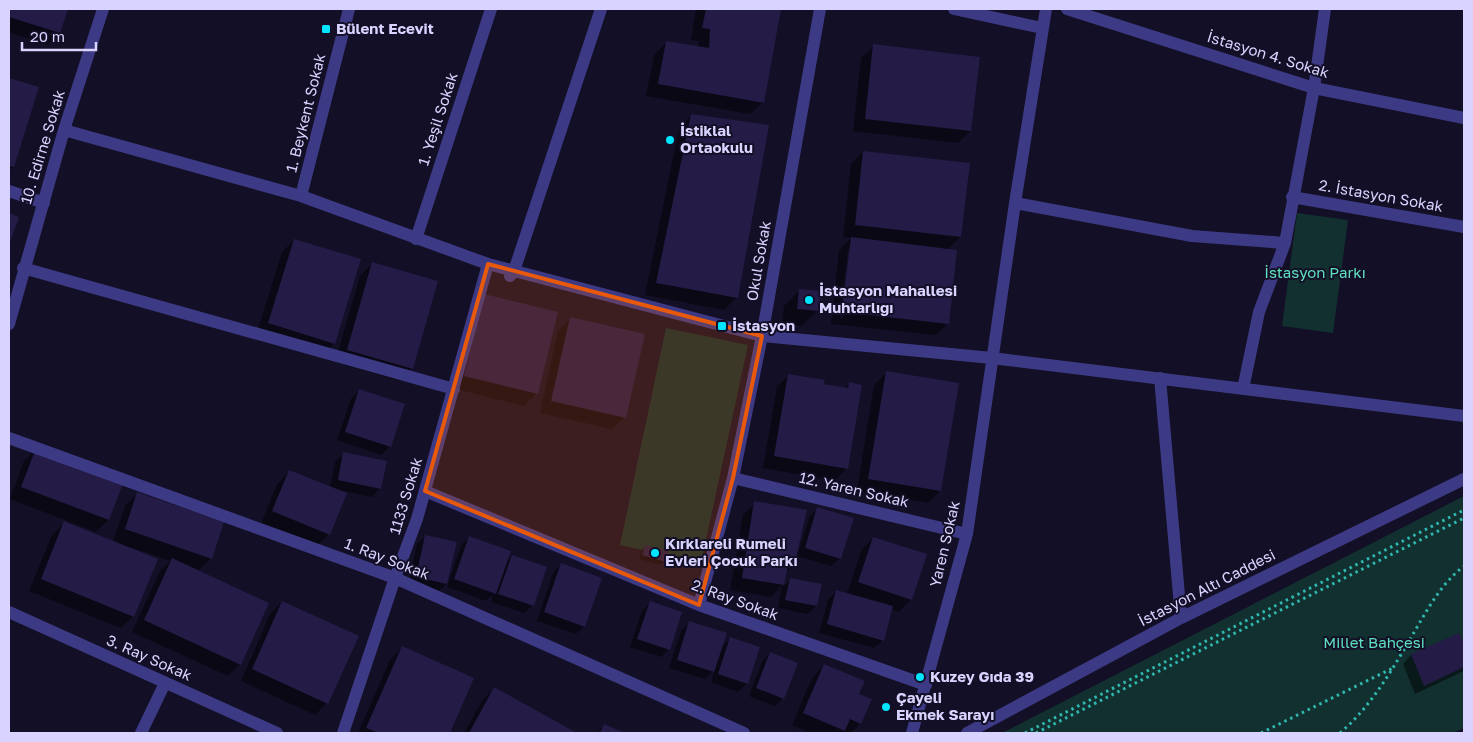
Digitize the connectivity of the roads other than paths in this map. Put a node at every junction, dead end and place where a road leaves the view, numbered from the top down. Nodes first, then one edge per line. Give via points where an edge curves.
1 (103, 9) edge
2 (349, 9) edge
3 (491, 9) edge
4 (601, 9) edge
5 (820, 9) edge
6 (954, 9) edge
7 (1046, 9) edge
8 (1067, 9) edge
9 (1325, 9) edge
10 (1042, 28) junction
11 (1314, 88) junction
12 (1464, 118) edge
13 (64, 130) junction
14 (9, 191) edge
15 (302, 196) junction
16 (1292, 197) junction
17 (44, 203) junction
18 (1015, 203) junction
19 (1464, 227) edge
20 (416, 239) junction
21 (1286, 243) junction
22 (488, 264) junction
23 (23, 268) junction
24 (512, 274) junction
25 (9, 324) edge
26 (762, 336) junction
27 (992, 358) junction
28 (1160, 378) junction
29 (1243, 388) junction
30 (454, 390) junction
31 (1464, 416) edge
32 (9, 438) edge
33 (733, 478) junction
34 (1464, 479) edge
35 (425, 490) junction
36 (967, 534) junction
37 (395, 578) junction
38 (699, 605) junction
39 (9, 612) edge
40 (1181, 618) junction
41 (165, 683) junction
42 (926, 686) junction
43 (141, 733) edge
44 (276, 733) edge
45 (343, 733) edge
46 (744, 733) edge
47 (912, 733) edge
48 (967, 733) edge

1 - 13 street, 10. Edirne Sokak
2 - 15 street, 1. Beykent Sokak
3 - 20 street, 1. Yeşil Sokak
4 - 24 street
5 - 26 street, Okul Sokak
6 - 10 street
7 - 10 street, Yaren Sokak
8 - 11 street, İstasyon 4. Sokak
9 - 11 street
10 - 18 street, Yaren Sokak
11 - 12 street, İstasyon 4. Sokak
11 - 16 street
13 - 15 street
13 - 17 street, 10. Edirne Sokak
14 - 17 street
15 - 20 street
16 - 19 street, 2. İstasyon Sokak
16 - 21 street
17 - 23 street, 10. Edirne Sokak
18 - 21 street via 1192,236
18 - 27 street, Yaren Sokak
20 - 22 street
21 - 29 street via 1259,312
22 - 24 street
22 - 30 street, 1133 Sokak
23 - 25 street, 10. Edirne Sokak
23 - 30 street
24 - 26 street
26 - 27 street
26 - 33 street, Okul Sokak
27 - 28 street
27 - 36 street, Yaren Sokak
28 - 29 street
28 - 40 street
29 - 31 street
30 - 35 street, 1133 Sokak
32 - 37 street, 1. Ray Sokak
33 - 36 street, 12. Yaren Sokak
33 - 38 street, Okul Sokak
34 - 40 street, İstasyon Altı Caddesi
35 - 37 street, 1133 Sokak
35 - 38 street, 2. Ray Sokak
36 - 42 street, Yaren Sokak
37 - 45 street, 1133 Sokak
37 - 46 street, 1. Ray Sokak
38 - 42 street, 2. Ray Sokak
39 - 41 street, 3. Ray Sokak
40 - 48 street, İstasyon Altı Caddesi
41 - 43 street
41 - 44 street, 3. Ray Sokak
42 - 47 street, Yaren Sokak

